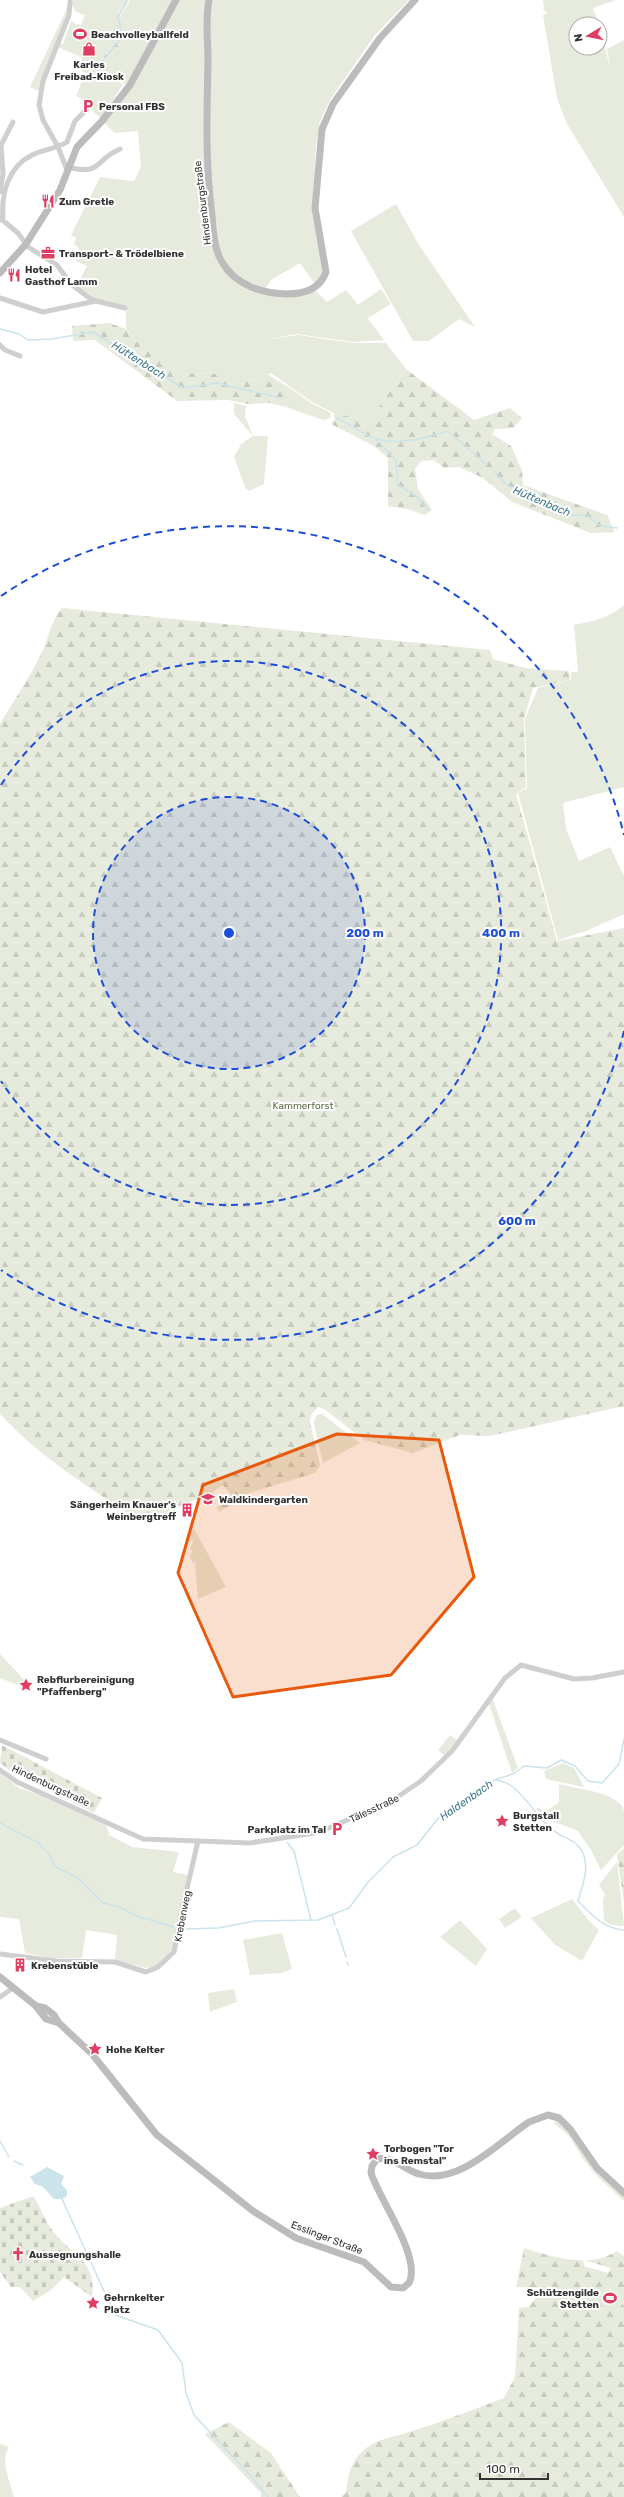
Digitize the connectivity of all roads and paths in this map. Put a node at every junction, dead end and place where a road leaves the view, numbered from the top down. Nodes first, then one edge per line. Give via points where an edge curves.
1 (176, 0) edge
2 (209, 0) edge
3 (415, 0) edge
4 (70, 2) dead end
5 (89, 107) dead end
6 (13, 122) dead end
7 (58, 147) junction
8 (120, 149) dead end
9 (68, 168) junction
10 (0, 192) edge
11 (0, 219) edge
12 (25, 244) junction
13 (0, 273) edge
14 (0, 298) edge
15 (96, 302) junction
16 (126, 308) dead end
17 (0, 345) edge
18 (20, 356) dead end
19 (624, 1672) edge
20 (0, 1740) edge
21 (46, 1759) dead end
22 (0, 1770) edge
23 (95, 1816) joint
24 (198, 1841) junction
25 (0, 1954) edge
26 (0, 1977) edge
27 (13, 1988) junction
28 (0, 1997) edge
29 (624, 2193) edge

1 - 9 main road via 130,85 102,121 77,147
2 - 3 main road, Hindenburgstraße via 206,172 216,244 222,262 245,284 263,291 288,294 301,293 317,287 326,272 315,208 320,141 327,116 380,38
4 - 7 street via 69,15 43,81 39,105 43,120
5 - 7 street via 75,121 70,139
6 - 10 street via 1,145 3,174
7 - 9 street
7 - 11 street via 33,154 15,168 6,186
8 - 9 street via 108,155 94,170
9 - 12 main road via 60,190
11 - 12 street via 18,233
12 - 13 main road
12 - 15 street via 56,264 71,284
14 - 15 street via 43,312
15 - 16 street
17 - 18 street
19 - 24 street, Tälesstraße via 574,1679 521,1665 505,1678 441,1763 421,1781 393,1800 328,1829 292,1837 250,1843
20 - 21 street
22 - 23 street, Hindenburgstraße via 17,1782
23 - 24 street, Tälesstraße via 143,1839
24 - 25 street, Krebenweg via 174,1952 158,1967 146,1972 115,1962 56,1961
26 - 27 main road, Esslinger Straße
27 - 28 street
27 - 29 main road, Esslinger Straße via 36,2006 45,2008 54,2015 92,2054 152,2130 170,2146 272,2225 303,2241 364,2262 387,2285 395,2288 403,2288 409,2283 412,2271 399,2228 372,2178 372,2166 377,2160 391,2160 424,2176 449,2175 463,2169 539,2116 550,2115 565,2123 597,2168

